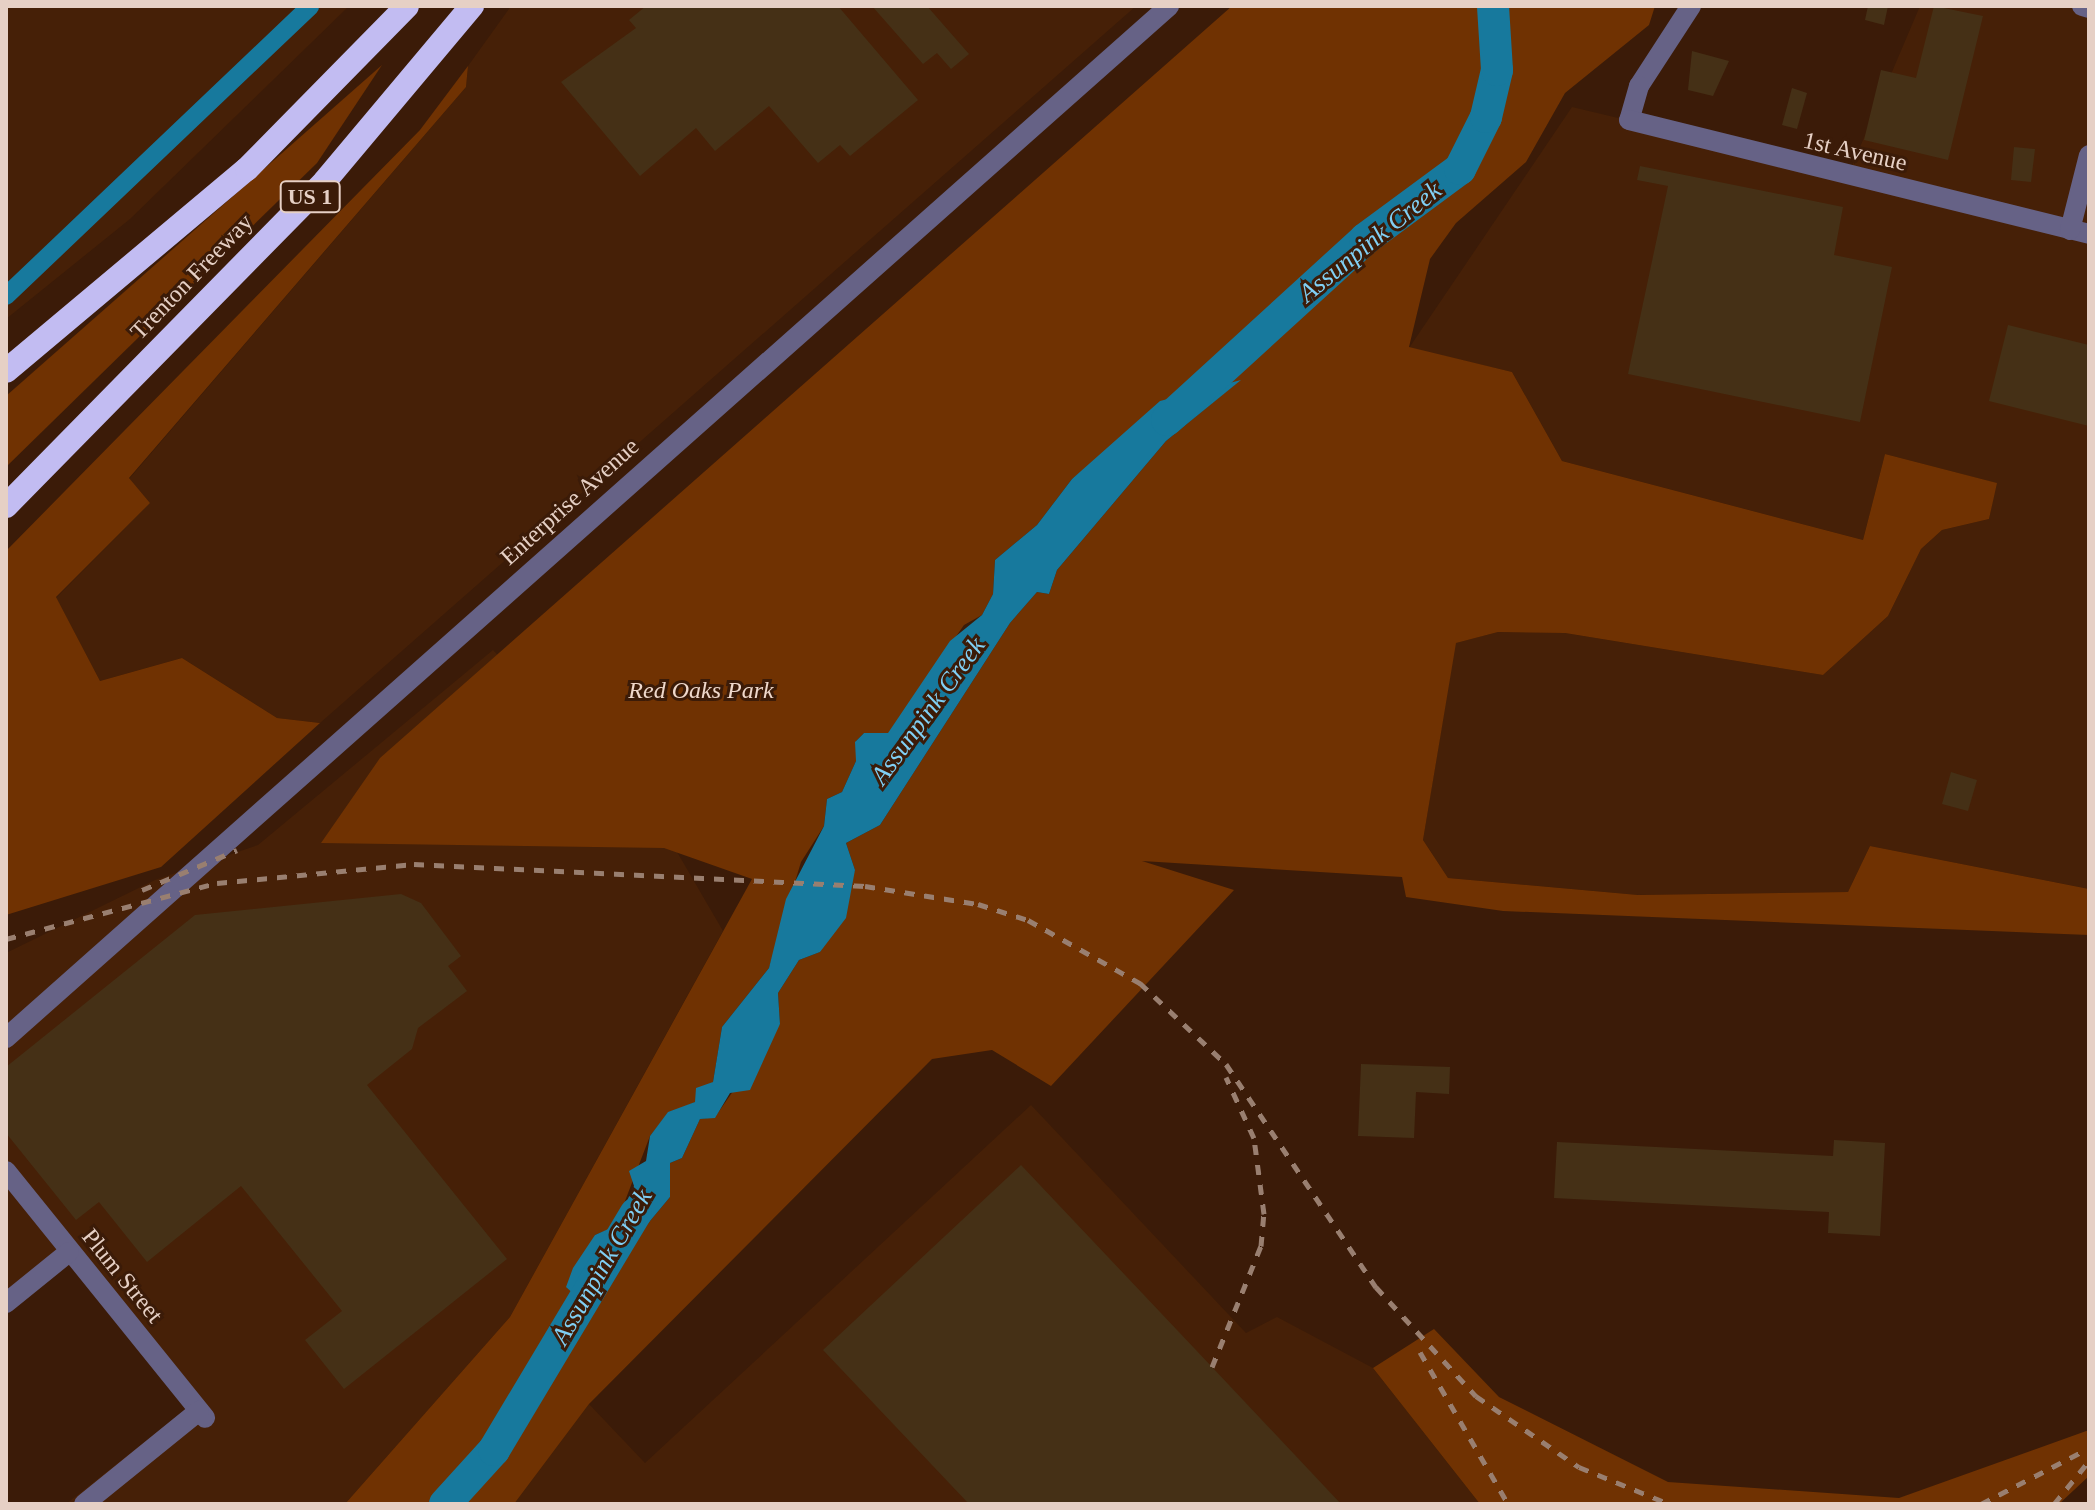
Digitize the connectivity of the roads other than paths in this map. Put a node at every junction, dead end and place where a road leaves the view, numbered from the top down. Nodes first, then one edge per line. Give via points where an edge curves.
1 (407, 6) edge
2 (472, 6) edge
3 (1169, 6) edge
4 (1691, 6) edge
5 (2082, 6) edge
6 (2089, 8) edge
7 (2089, 155) edge
8 (2080, 232) edge
9 (6, 371) edge
10 (6, 506) edge
11 (6, 1038) edge
12 (6, 1171) edge
13 (69, 1252) junction
14 (6, 1303) edge
15 (84, 1504) edge

1 - 9 highway, Trenton Freeway / US 1 via 247,169
2 - 10 highway, Trenton Freeway / US 1 via 325,181
3 - 11 street, Enterprise Avenue
4 - 8 street, 1st Avenue via 1631,101 1627,115 1636,123
5 - 6 street
7 - 8 street
12 - 13 street, Plum Street
13 - 14 street
13 - 15 street, Plum Street via 202,1414

